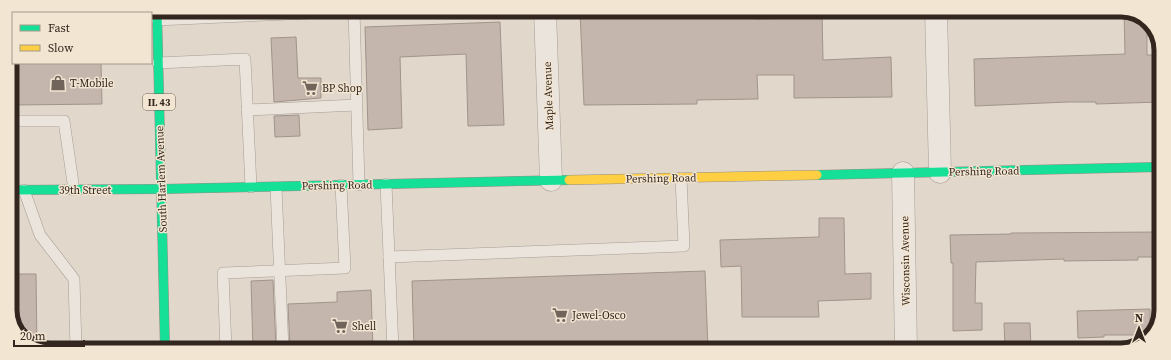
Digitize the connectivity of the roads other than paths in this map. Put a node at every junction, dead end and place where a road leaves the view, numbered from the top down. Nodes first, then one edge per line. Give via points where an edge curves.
1 (155, 17) edge
2 (354, 17) edge
3 (545, 17) edge
4 (936, 17) edge
5 (158, 63) junction
6 (356, 105) junction
7 (247, 110) junction
8 (17, 121) edge
9 (1154, 167) edge
10 (940, 172) junction
11 (903, 173) junction
12 (681, 178) junction
13 (551, 180) junction
14 (386, 184) junction
15 (341, 185) junction
16 (359, 185) junction
17 (251, 187) junction
18 (276, 187) junction
19 (161, 189) junction
20 (17, 190) edge
21 (24, 190) junction
22 (74, 190) junction
23 (389, 257) junction
24 (280, 271) junction
25 (76, 343) edge
26 (166, 343) edge
27 (226, 343) edge
28 (283, 343) edge
29 (393, 343) edge
30 (906, 343) edge

1 - 5 main road, South Harlem Avenue / IL 43
2 - 6 lane
3 - 13 street, Maple Avenue
4 - 10 street
5 - 7 lane via 245,59
5 - 19 main road, South Harlem Avenue / IL 43
6 - 7 lane
6 - 16 lane
7 - 17 lane
8 - 22 lane via 64,121
9 - 10 main road, Pershing Road
10 - 11 main road, Pershing Road
11 - 12 main road, Pershing Road
11 - 30 street, Wisconsin Avenue
12 - 13 main road, Pershing Road
12 - 23 lane via 684,246
13 - 14 main road, Pershing Road
14 - 16 main road, Pershing Road
14 - 23 lane
15 - 16 main road, Pershing Road
15 - 18 main road, Pershing Road
15 - 24 lane via 345,268
17 - 18 main road, Pershing Road
17 - 19 main road, Pershing Road
18 - 24 lane
19 - 22 main road, 39th Street
19 - 26 main road, South Harlem Avenue / IL 43
20 - 21 main road, 39th Street
21 - 22 main road, 39th Street
21 - 25 lane via 40,235 74,279
23 - 29 lane
24 - 27 lane via 223,273
24 - 28 lane

